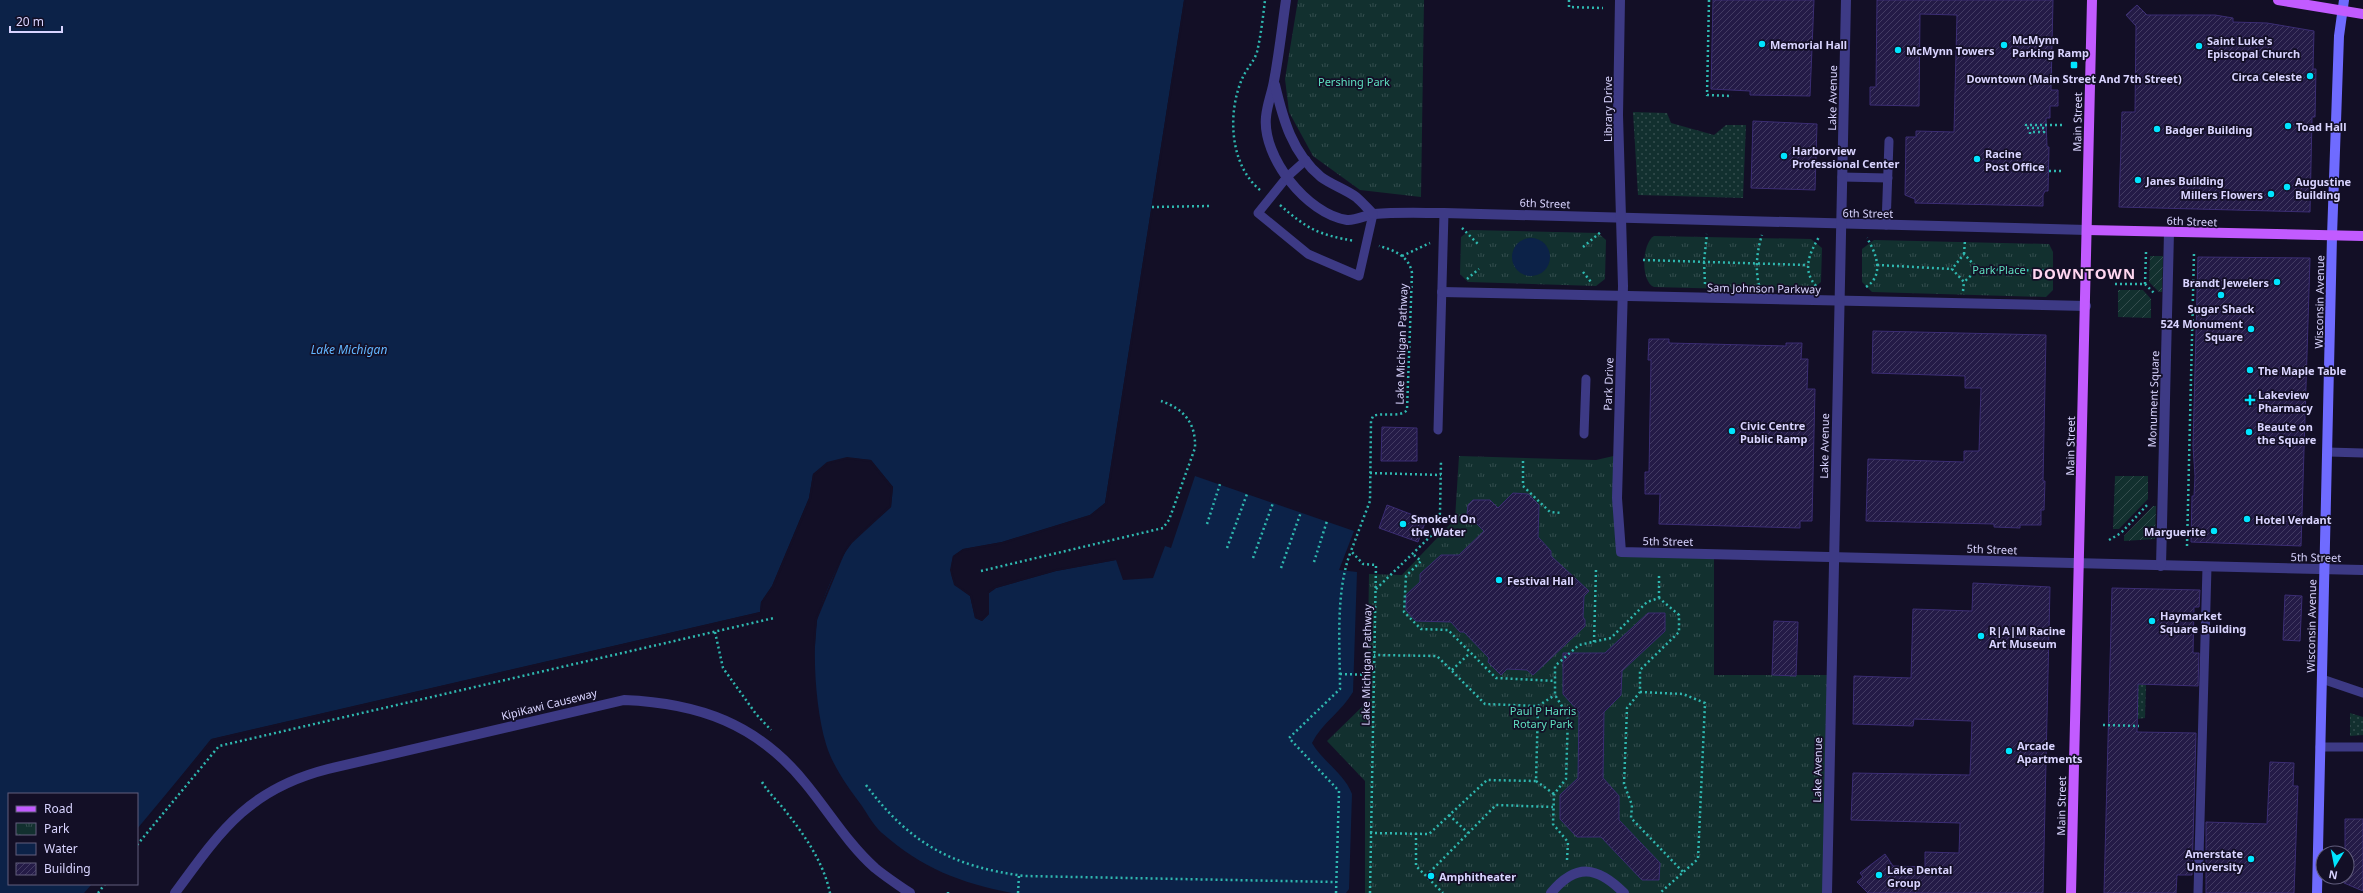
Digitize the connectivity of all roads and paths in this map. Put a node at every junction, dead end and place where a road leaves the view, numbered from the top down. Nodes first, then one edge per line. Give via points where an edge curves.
1 (1265, 0) edge
2 (1286, 0) edge
3 (1569, 0) edge
4 (1620, 0) edge
5 (1709, 0) edge
6 (1846, 0) edge
7 (2092, 0) edge
8 (2278, 0) edge
9 (2344, 0) edge
10 (1603, 8) dead end
11 (2342, 11) junction
12 (2363, 14) edge
13 (1274, 82) junction
14 (1732, 96) dead end
15 (2064, 125) dead end
16 (2030, 134) dead end
17 (1889, 141) dead end
18 (1306, 160) junction
19 (2049, 171) dead end
20 (2062, 171) dead end
21 (1287, 177) junction
22 (1842, 177) junction
23 (1888, 178) junction
24 (1270, 198) junction
25 (1211, 206) dead end
26 (1152, 207) dead end
27 (1444, 213) junction
28 (1373, 214) junction
29 (1623, 217) junction
30 (1841, 224) junction
31 (1886, 225) junction
32 (1462, 228) dead end
33 (2087, 230) junction
34 (1603, 231) dead end
35 (2169, 232) junction
36 (1708, 234) dead end
37 (1762, 234) dead end
38 (2332, 236) junction
39 (2363, 236) edge
40 (1819, 237) dead end
41 (1866, 238) dead end
42 (1965, 240) dead end
43 (1432, 242) dead end
44 (1365, 244) junction
45 (1479, 245) dead end
46 (1583, 247) dead end
47 (2146, 252) dead end
48 (2194, 253) dead end
49 (1964, 254) junction
50 (1402, 256) junction
51 (1643, 260) dead end
52 (1704, 261) junction
53 (1758, 264) junction
54 (1807, 265) junction
55 (1877, 266) junction
56 (1479, 269) dead end
57 (1952, 269) junction
58 (1978, 269) junction
59 (2059, 271) dead end
60 (1463, 284) dead end
61 (2115, 284) dead end
62 (1820, 289) dead end
63 (1706, 290) dead end
64 (1861, 290) dead end
65 (1442, 292) junction
66 (1760, 292) dead end
67 (1623, 296) junction
68 (1840, 302) junction
69 (2086, 306) junction
70 (1586, 379) dead end
71 (1162, 401) dead end
72 (1438, 430) dead end
73 (1584, 434) dead end
74 (2328, 452) junction
75 (2363, 453) edge
76 (1441, 460) dead end
77 (1523, 462) dead end
78 (1370, 473) junction
79 (1441, 476) junction
80 (1220, 484) dead end
81 (1247, 494) dead end
82 (2152, 500) dead end
83 (1273, 503) dead end
84 (1301, 512) dead end
85 (1562, 514) dead end
86 (1327, 521) dead end
87 (1207, 524) dead end
88 (2109, 540) dead end
89 (2187, 546) dead end
90 (1227, 548) dead end
91 (1351, 551) junction
92 (1621, 552) joint
93 (1414, 555) junction
94 (1834, 556) junction
95 (1253, 558) dead end
96 (1314, 562) dead end
97 (2079, 563) junction
98 (2160, 566) junction
99 (2207, 567) junction
100 (1281, 568) dead end
101 (1596, 569) dead end
102 (2325, 569) junction
103 (2363, 570) edge
104 (981, 571) dead end
105 (1659, 573) dead end
106 (1376, 590) junction
107 (1658, 598) junction
108 (774, 618) dead end
109 (715, 632) junction
110 (1594, 642) junction
111 (1470, 652) junction
112 (1374, 655) junction
113 (1452, 670) junction
114 (1340, 674) junction
115 (1374, 675) junction
116 (2322, 680) junction
117 (1555, 681) junction
118 (1640, 692) junction
119 (2363, 693) edge
120 (1555, 695) junction
121 (1538, 706) junction
122 (2103, 725) dead end
123 (2139, 726) dead end
124 (772, 731) dead end
125 (2320, 747) junction
126 (2363, 748) edge
127 (1536, 781) junction
128 (762, 782) dead end
129 (866, 786) dead end
130 (1554, 794) junction
131 (1553, 807) junction
132 (1449, 815) junction
133 (1370, 833) junction
134 (1468, 833) junction
135 (1416, 834) junction
136 (138, 845) edge
137 (1567, 860) dead end
138 (1684, 873) junction
139 (1019, 875) junction
140 (1426, 876) junction
141 (1336, 882) junction
142 (104, 885) edge
143 (98, 893) edge
144 (175, 893) edge
145 (830, 893) edge
146 (910, 893) edge
147 (1018, 893) edge
148 (1336, 893) edge
149 (1370, 893) edge
150 (1444, 893) edge
151 (1551, 893) edge
152 (1624, 893) edge
153 (1660, 893) edge
154 (1827, 893) edge
155 (2071, 893) edge
156 (2198, 893) edge
157 (2317, 893) edge

1 - 24 path via 1257,52 1239,88 1234,137 1242,170 1258,190
2 - 13 street, 6th Street
3 - 10 path via 1569,7
4 - 29 street, Library Drive via 1618,115
5 - 14 path via 1707,95
6 - 22 street, Lake Avenue
7 - 33 main road, Main Street
8 - 11 main road
9 - 11 street, Wisconsin Avenue
11 - 12 main road
11 - 38 street, Wisconsin Avenue
13 - 18 street via 1290,137
13 - 21 street, 6th Street via 1266,118 1267,133 1276,158
15 - 16 path via 2026,125 2026,128 2044,128 2044,132
17 - 23 lane
18 - 21 lane
18 - 28 street via 1321,177 1355,197
19 - 20 path
21 - 24 lane
21 - 28 street, 6th Street via 1304,198 1325,211 1348,220
22 - 23 lane
22 - 30 street, Lake Avenue
23 - 31 lane
24 - 44 path via 1301,223 1321,235
24 - 44 lane via 1258,214 1308,254 1359,276
25 - 26 path
27 - 28 street, 6th Street
27 - 29 street, 6th Street
27 - 65 lane
28 - 44 lane
29 - 30 street, 6th Street
29 - 67 street, Park Drive
30 - 31 street, 6th Street
30 - 68 street, Lake Avenue
31 - 33 street, 6th Street
32 - 45 path
33 - 35 main road, 6th Street
33 - 69 main road, Main Street
34 - 46 path
35 - 38 main road, 6th Street
35 - 98 street, Monument Square
36 - 52 path
37 - 53 path via 1758,246
38 - 39 main road, 6th Street
38 - 74 street, Wisconsin Avenue
40 - 54 path via 1811,250
41 - 55 path via 1876,254
42 - 49 path
43 - 50 path
44 - 50 path via 1393,250
47 - 61 path via 2145,284
48 - 89 path
49 - 57 path
49 - 58 path
50 - 78 path, Lake Michigan Pathway via 1410,263 1412,272 1407,410 1401,414 1373,416 1370,426
51 - 52 path
52 - 53 path
52 - 63 path via 1703,276
53 - 54 path
53 - 66 path
54 - 62 path via 1812,281
55 - 57 path
55 - 64 path via 1875,276 1869,285
56 - 60 path
57 - 58 path via 1964,282
58 - 59 path
65 - 67 street, Sam Johnson Parkway
65 - 72 lane
67 - 68 street, Sam Johnson Parkway
67 - 92 street, Park Drive via 1617,498
68 - 69 street, Sam Johnson Parkway
68 - 94 street, Lake Avenue
69 - 97 main road, Main Street
70 - 73 lane
71 - 104 path via 1183,412 1191,423 1195,438 1195,448 1174,506 1163,528
74 - 75 lane
74 - 102 street, Wisconsin Avenue
76 - 79 path
77 - 85 path via 1523,486 1550,512
78 - 79 path
78 - 91 path, Lake Michigan Pathway via 1370,501
79 - 93 path via 1440,513 1435,532
80 - 87 path
81 - 90 path
82 - 88 path via 2121,533
83 - 95 path
84 - 100 path
86 - 96 path
91 - 106 path, Lake Michigan Pathway via 1363,564 1376,565
91 - 114 path via 1345,567 1342,588
92 - 94 street, 5th Street
93 - 106 path
93 - 111 path via 1421,561 1406,576 1404,612 1421,629 1448,630
94 - 97 street, 5th Street
94 - 154 street, Lake Avenue
97 - 98 street, 5th Street
97 - 155 main road, Main Street
98 - 99 street, 5th Street
99 - 102 street, 5th Street
99 - 156 lane
101 - 110 path
102 - 103 street, 5th Street
102 - 116 street, Wisconsin Avenue
105 - 107 path
106 - 112 path, Lake Michigan Pathway
107 - 110 path via 1647,602 1611,638
107 - 118 path via 1679,615 1679,632 1640,670
108 - 109 path
109 - 124 path via 723,668 756,714
109 - 136 path via 219,746
110 - 117 path via 1579,644 1556,666
111 - 113 path
111 - 117 path via 1496,678
112 - 113 path via 1437,656
112 - 115 path, Lake Michigan Pathway
113 - 121 path via 1485,704
114 - 115 path
114 - 141 path via 1340,689 1289,738 1339,791
115 - 133 path, Lake Michigan Pathway
116 - 119 lane
116 - 125 street, Wisconsin Avenue
117 - 120 path
118 - 138 path via 1627,708 1624,784 1632,804 1631,818
118 - 138 path via 1683,694 1704,703 1698,859
120 - 121 path
120 - 130 path via 1568,716 1566,780
121 - 127 path
122 - 123 path
125 - 126 lane
125 - 157 street, Wisconsin Avenue
127 - 130 path
127 - 132 path via 1487,780
128 - 145 path via 802,832 816,856
129 - 139 path via 902,827 933,849 980,868
130 - 131 path
131 - 134 path via 1496,805
131 - 137 path via 1553,824 1568,842
132 - 134 path
132 - 135 path via 1429,834
133 - 135 path
133 - 149 path, Lake Michigan Pathway
134 - 140 path
135 - 140 path via 1416,866
138 - 153 path
139 - 141 path
139 - 147 path
140 - 150 path
141 - 148 path
142 - 143 path
144 - 146 street, KipiKawi Causeway via 225,828 257,799 292,780 328,769 624,700 674,704 710,714 725,719 760,739 795,771 875,868
151 - 152 street via 1573,873 1591,871 1602,875

